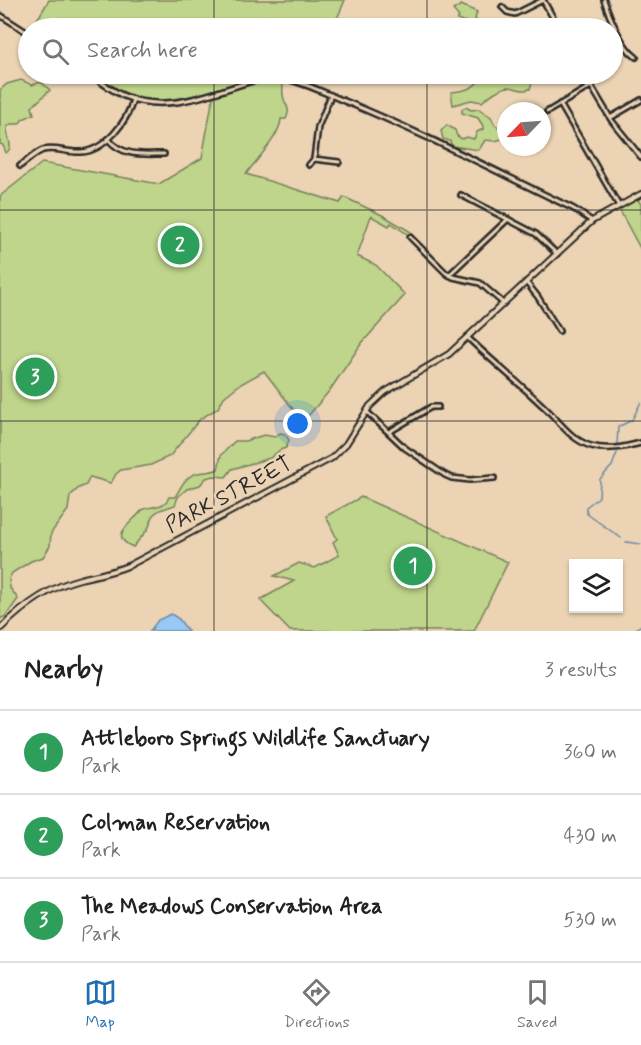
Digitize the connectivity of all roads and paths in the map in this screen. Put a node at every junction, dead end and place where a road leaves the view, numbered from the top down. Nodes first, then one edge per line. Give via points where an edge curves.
1 (543, 0) edge
2 (604, 0) edge
3 (502, 7) dead end
4 (0, 15) edge
5 (553, 18) edge
6 (611, 18) edge
7 (18, 27) edge
8 (623, 41) edge
9 (636, 57) dead end
10 (105, 84) edge
11 (242, 84) edge
12 (300, 84) edge
13 (591, 86) joint
14 (330, 95) junction
15 (133, 99) junction
16 (641, 100) edge
17 (560, 104) junction
18 (551, 110) edge
19 (610, 118) junction
20 (108, 139) junction
21 (164, 154) dead end
22 (641, 158) edge
23 (314, 159) junction
24 (339, 162) dead end
25 (309, 165) dead end
26 (20, 166) dead end
27 (641, 194) edge
28 (461, 195) dead end
29 (619, 206) junction
30 (508, 219) junction
31 (592, 221) junction
32 (410, 237) dead end
33 (556, 254) junction
34 (449, 275) junction
35 (526, 282) junction
36 (503, 303) junction
37 (559, 331) dead end
38 (468, 337) junction
39 (438, 407) dead end
40 (367, 412) junction
41 (389, 432) junction
42 (641, 443) edge
43 (494, 478) dead end
44 (0, 629) edge

1 - 3 street via 515,14
1 - 5 street
2 - 6 street
4 - 7 street
8 - 9 street
10 - 15 street
11 - 15 street via 178,103
12 - 14 street
13 - 17 street
13 - 19 street
14 - 23 street via 318,127
14 - 31 street via 425,137
15 - 20 street via 123,124
16 - 19 street
17 - 18 street
17 - 29 street
19 - 22 street
20 - 21 street via 127,153
20 - 26 street via 83,153 43,150
23 - 24 street
23 - 25 street
27 - 29 main road, PARK STREET
28 - 30 street
29 - 31 main road, PARK STREET
30 - 33 street via 536,234
30 - 34 street
31 - 33 main road, PARK STREET
32 - 34 street
33 - 35 main road, PARK STREET
34 - 36 street via 480,283
35 - 36 main road, PARK STREET
35 - 37 street
36 - 38 main road, PARK STREET
38 - 40 main road, PARK STREET via 438,362 385,392
38 - 42 street via 579,441 613,448
39 - 41 street via 431,407
40 - 41 street
40 - 44 main road, PARK STREET via 346,444 321,465 130,565 57,588 24,606
41 - 43 street via 445,475 461,480

